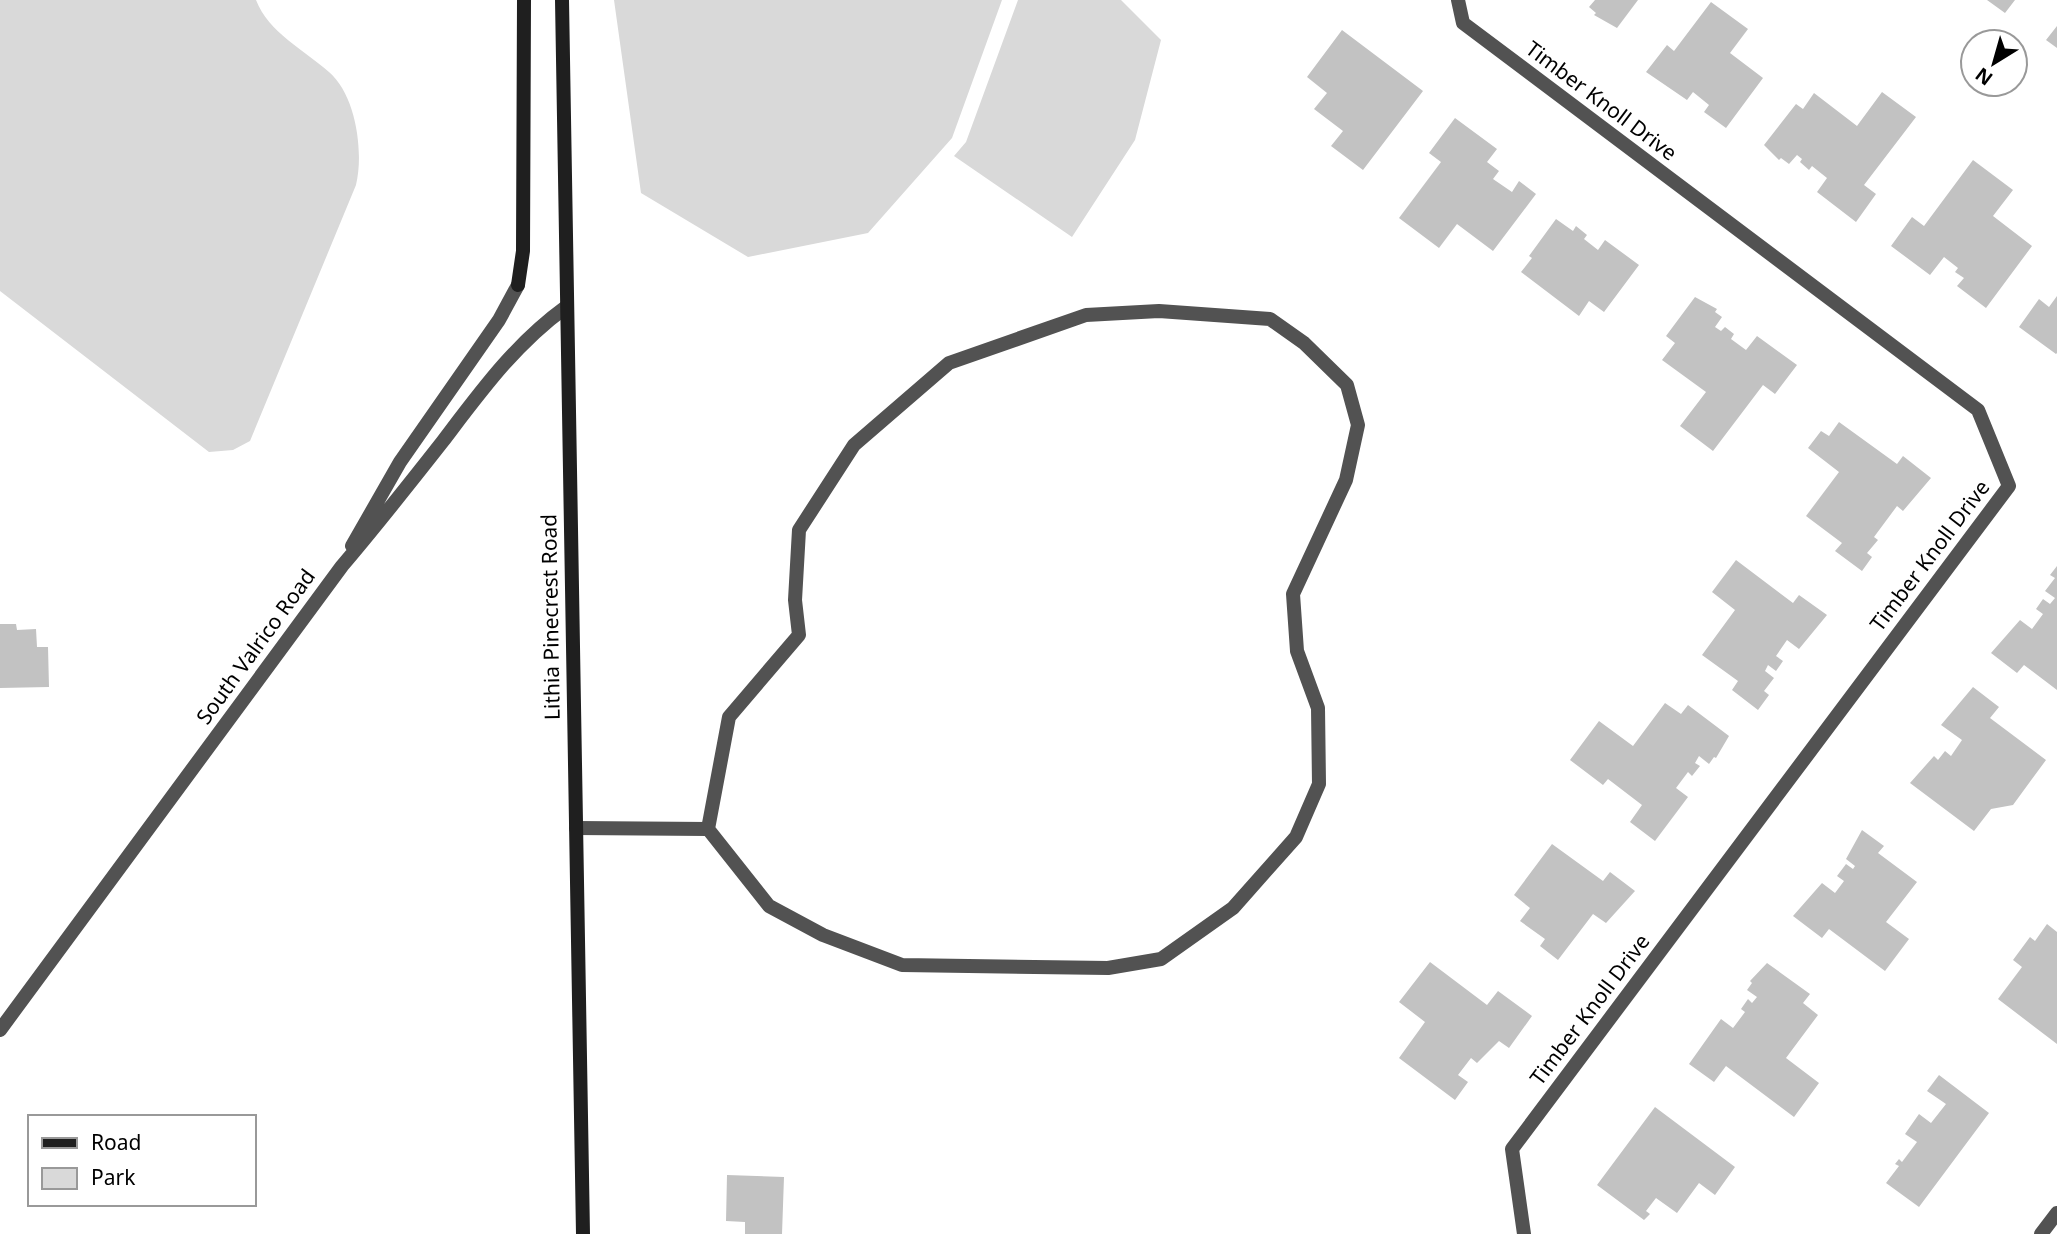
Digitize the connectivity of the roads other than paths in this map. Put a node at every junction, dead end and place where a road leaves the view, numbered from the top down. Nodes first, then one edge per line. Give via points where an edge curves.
1 (524, 0) edge
2 (562, 0) edge
3 (1458, 0) edge
4 (519, 285) joint
5 (566, 307) junction
6 (342, 566) junction
7 (576, 828) junction
8 (708, 829) junction
9 (0, 1030) edge
10 (2057, 1213) edge
11 (583, 1234) edge
12 (1524, 1234) edge
13 (2041, 1234) edge

1 - 4 main road via 524,239
2 - 5 main road, Lithia Pinecrest Road
3 - 12 street, Timber Knoll Drive via 1463,23 1978,410 2009,486 1512,1149
4 - 6 street via 375,501
5 - 6 street, South Valrico Road via 507,358
5 - 7 main road, Lithia Pinecrest Road
6 - 9 street, South Valrico Road
7 - 8 street
7 - 11 main road, Lithia Pinecrest Road
8 - 8 street via 769,906 822,935 902,965 1108,968 1161,960 1233,908 1296,837 1319,784 1318,708 1297,651 1293,594 1346,480 1358,425 1347,386 1304,343 1270,318 1171,312 1086,315 949,363 854,445 799,530 795,600 799,635 729,717
10 - 13 street

